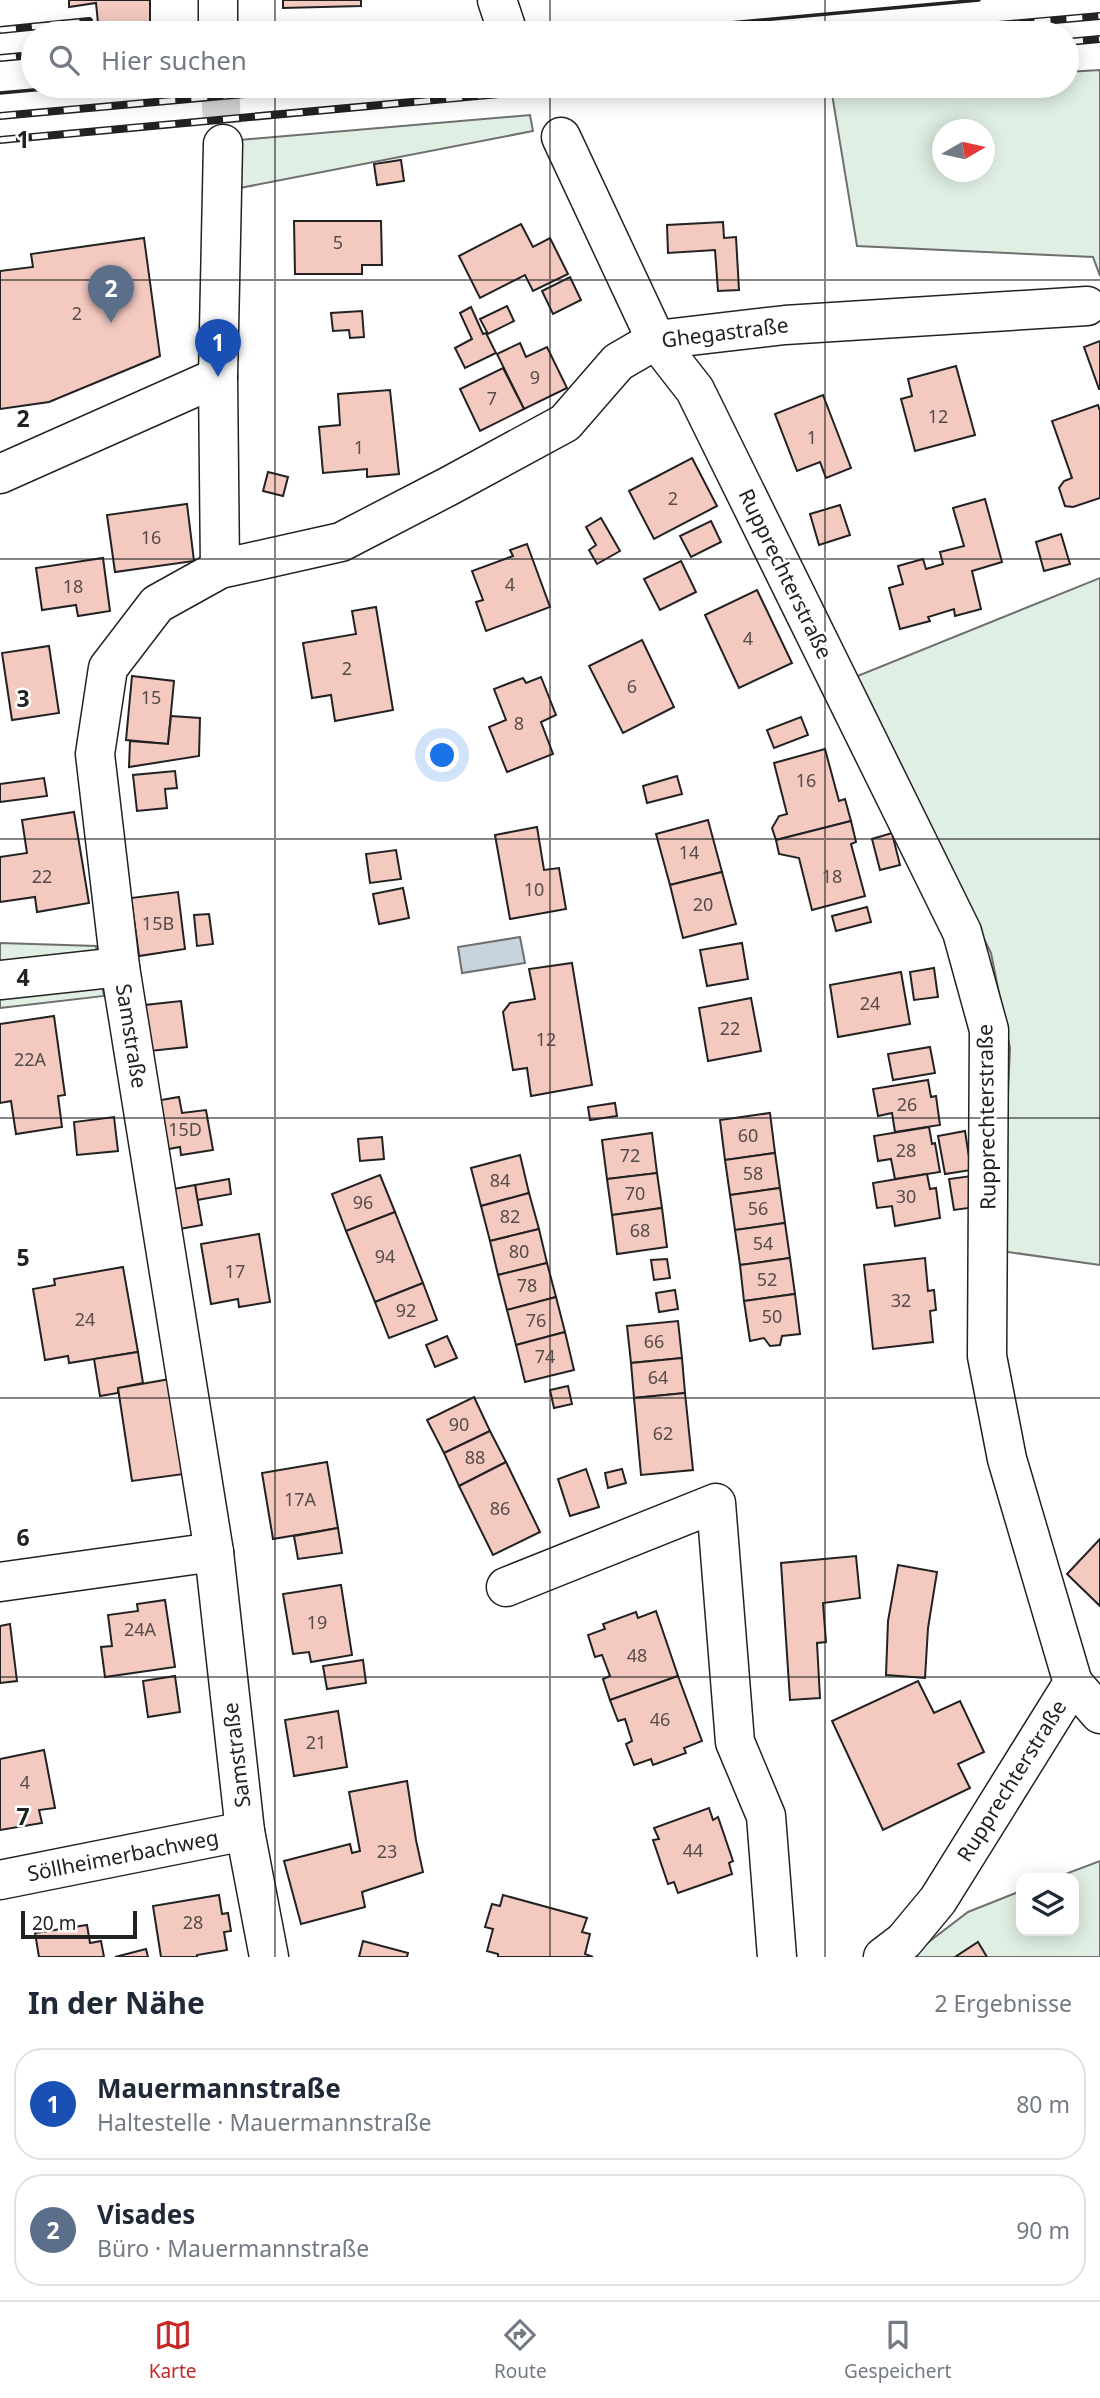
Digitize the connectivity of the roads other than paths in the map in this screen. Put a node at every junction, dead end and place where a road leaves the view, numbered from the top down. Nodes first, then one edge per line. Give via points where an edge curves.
1 (218, 0) edge
2 (218, 21) edge
3 (561, 137) dead end
4 (223, 144) tunnel mouth
5 (1087, 306) dead end
6 (656, 340) junction
7 (218, 377) junction
8 (0, 474) edge
9 (220, 569) junction
10 (120, 967) junction
11 (0, 980) edge
12 (214, 1552) junction
13 (0, 1582) edge
14 (506, 1587) dead end
15 (1073, 1683) junction
16 (1100, 1714) edge
17 (246, 1831) junction
18 (0, 1880) edge
19 (270, 1957) edge
20 (777, 1957) edge
21 (883, 1957) edge

1 - 2 street
3 - 6 street, Rupprechterstraße
4 - 7 street
5 - 6 street, Ghegastraße via 785,325
6 - 9 street, Ghegastraße via 618,362 565,423 449,486 341,542
6 - 15 street, Rupprechterstraße via 695,390 962,932 989,1030 987,1356 1007,1459
7 - 8 street
7 - 9 street
9 - 10 street, Samstraße via 156,604 108,668 95,754
10 - 11 street
10 - 12 street, Samstraße
12 - 13 street
12 - 17 street, Samstraße
14 - 20 street via 716,1503 735,1742 766,1816
15 - 16 street
15 - 21 street, Rupprechterstraße via 938,1900 904,1941
17 - 18 street, Söllheimerbachweg
17 - 19 street, Samstraße

